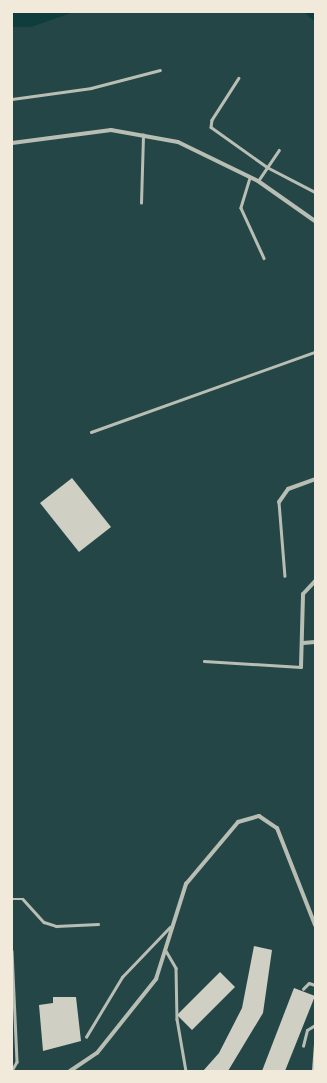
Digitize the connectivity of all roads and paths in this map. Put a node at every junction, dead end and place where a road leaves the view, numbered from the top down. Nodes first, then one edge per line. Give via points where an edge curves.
1 (160, 70) dead end
2 (240, 78) dead end
3 (12, 99) edge
4 (143, 135) junction
5 (12, 143) edge
6 (279, 150) dead end
7 (268, 167) junction
8 (251, 177) junction
9 (258, 181) junction
10 (315, 192) edge
11 (141, 203) dead end
12 (315, 221) edge
13 (264, 258) dead end
14 (315, 352) edge
15 (91, 432) dead end
16 (315, 479) edge
17 (279, 502) joint
18 (285, 576) dead end
19 (315, 581) edge
20 (315, 642) edge
21 (304, 643) junction
22 (204, 661) dead end
23 (301, 667) joint
24 (12, 899) edge
25 (98, 924) dead end
26 (315, 925) edge
27 (170, 927) junction
28 (165, 949) junction
29 (12, 951) edge
30 (315, 985) edge
31 (303, 988) dead end
32 (315, 1025) edge
33 (86, 1037) dead end
34 (303, 1046) dead end
35 (12, 1071) edge
36 (70, 1071) edge
37 (186, 1071) edge

1 - 3 lane via 91,88
2 - 7 lane via 212,120 211,127
4 - 5 street via 103,130
4 - 8 street via 202,151
4 - 11 lane
6 - 7 lane
7 - 9 lane
7 - 10 lane
8 - 9 street
8 - 13 lane via 241,208
9 - 12 street
14 - 15 lane
16 - 17 street via 288,489
17 - 18 lane
19 - 21 street via 303,594
20 - 21 street
21 - 23 street
22 - 23 lane
24 - 25 lane via 24,899 44,922 56,926
26 - 27 street via 277,828 259,816 238,822 194,871
27 - 28 street
27 - 33 lane via 122,977
28 - 36 street via 156,980 97,1053
28 - 37 lane via 176,968 177,1019
29 - 35 lane via 17,1062
30 - 31 lane via 309,983
32 - 34 lane via 307,1030

